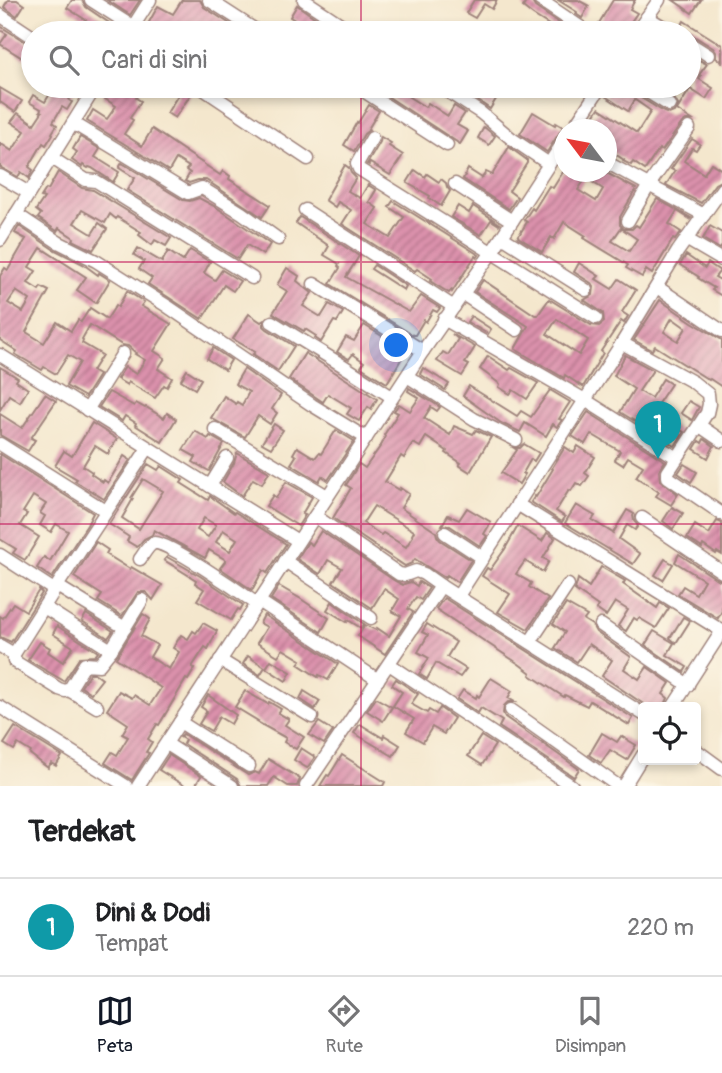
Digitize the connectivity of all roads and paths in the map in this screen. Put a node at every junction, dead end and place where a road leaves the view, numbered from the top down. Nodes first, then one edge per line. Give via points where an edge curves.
1 (91, 0) edge
2 (150, 0) edge
3 (209, 0) edge
4 (304, 0) edge
5 (540, 0) edge
6 (659, 0) edge
7 (0, 15) edge
8 (647, 18) junction
9 (119, 21) edge
10 (137, 21) edge
11 (241, 21) edge
12 (336, 21) edge
13 (571, 21) edge
14 (645, 21) edge
15 (652, 21) edge
16 (21, 29) edge
17 (701, 51) edge
18 (708, 55) dead end
19 (89, 98) edge
20 (217, 98) edge
21 (375, 98) edge
22 (458, 98) edge
23 (593, 98) edge
24 (657, 98) edge
25 (668, 105) dead end
26 (579, 119) edge
27 (73, 124) junction
28 (688, 128) dead end
29 (372, 138) dead end
30 (447, 145) dead end
31 (554, 157) edge
32 (52, 158) junction
33 (308, 159) dead end
34 (549, 164) junction
35 (617, 168) edge
36 (0, 176) edge
37 (454, 184) dead end
38 (649, 186) junction
39 (722, 189) edge
40 (29, 193) junction
41 (305, 210) dead end
42 (16, 214) junction
43 (704, 215) junction
44 (513, 221) junction
45 (628, 221) dead end
46 (502, 237) junction
47 (278, 239) dead end
48 (686, 239) junction
49 (0, 240) edge
50 (492, 252) junction
51 (722, 260) edge
52 (252, 278) dead end
53 (314, 284) dead end
54 (657, 287) junction
55 (586, 290) dead end
56 (463, 294) junction
57 (454, 307) junction
58 (596, 318) dead end
59 (444, 319) junction
60 (272, 323) dead end
61 (517, 330) dead end
62 (722, 331) edge
63 (622, 343) junction
64 (423, 351) junction
65 (123, 353) dead end
66 (0, 355) edge
67 (407, 376) junction
68 (392, 397) junction
69 (585, 400) junction
70 (87, 410) junction
71 (700, 426) junction
72 (215, 429) dead end
73 (366, 438) junction
74 (516, 440) dead end
75 (722, 441) edge
76 (0, 444) edge
77 (148, 448) junction
78 (227, 458) dead end
79 (677, 458) junction
80 (210, 486) junction
81 (327, 496) junction
82 (517, 504) junction
83 (106, 511) junction
84 (722, 514) edge
85 (314, 516) junction
86 (642, 518) dead end
87 (445, 533) dead end
88 (298, 541) junction
89 (0, 555) edge
90 (483, 558) junction
91 (140, 559) dead end
92 (285, 561) junction
93 (722, 572) edge
94 (568, 585) dead end
95 (441, 586) junction
96 (56, 588) junction
97 (458, 596) junction
98 (142, 600) dead end
99 (258, 602) junction
100 (44, 607) junction
101 (371, 618) dead end
102 (601, 625) dead end
103 (125, 628) junction
104 (722, 631) edge
105 (530, 642) junction
106 (0, 646) edge
107 (111, 650) junction
108 (14, 654) junction
109 (220, 660) junction
110 (389, 664) junction
111 (378, 680) junction
112 (688, 685) junction
113 (69, 690) junction
114 (676, 702) edge
115 (0, 707) edge
116 (97, 707) dead end
117 (511, 710) dead end
118 (638, 711) edge
119 (312, 717) dead end
120 (180, 722) junction
121 (167, 744) junction
122 (701, 754) edge
123 (638, 763) edge
124 (249, 766) dead end
125 (722, 769) edge
126 (126, 786) edge
127 (138, 786) edge
128 (232, 786) edge
129 (306, 786) edge
130 (572, 786) edge
131 (618, 786) edge
132 (624, 786) edge

1 - 9 street
2 - 10 street
3 - 11 street
4 - 12 street
5 - 13 street
6 - 8 street
7 - 16 street
8 - 14 street
8 - 15 street
17 - 18 street
19 - 27 street
20 - 33 street
21 - 30 street
22 - 34 street
23 - 26 street
24 - 25 street
27 - 32 street
27 - 47 street via 188,193 202,188
28 - 38 street
29 - 50 street via 358,168
31 - 34 street
32 - 40 street
32 - 52 street
34 - 44 street
35 - 38 street
36 - 40 street
37 - 44 street
38 - 43 street
38 - 45 street
39 - 43 street
40 - 42 street
41 - 57 street
42 - 49 street
42 - 73 street via 155,298
43 - 48 street
44 - 46 street
46 - 50 street
46 - 55 street
48 - 51 street
48 - 54 street
50 - 56 street
50 - 58 street
53 - 64 street
54 - 62 street
54 - 63 street
56 - 57 street
56 - 61 street
57 - 59 street
59 - 64 street
59 - 69 street
60 - 68 street
63 - 69 street
63 - 71 street via 708,394 707,413
64 - 67 street
65 - 70 street
66 - 70 street
67 - 68 street
67 - 74 street
68 - 73 street
69 - 79 street
69 - 82 street
70 - 77 street
71 - 75 street
71 - 79 street
72 - 81 street
73 - 81 street
76 - 83 street
77 - 80 street
77 - 83 street
78 - 80 street
79 - 84 street via 669,479
80 - 88 street
81 - 85 street
82 - 90 street
82 - 104 street
83 - 96 street
85 - 88 street
85 - 95 street via 392,569 405,575 418,571
86 - 93 street
87 - 90 street
88 - 92 street
89 - 96 street
90 - 97 street
91 - 99 street via 150,545 162,543
92 - 99 street
92 - 101 street
94 - 105 street
95 - 97 street
95 - 110 street
96 - 100 street
96 - 103 street
97 - 105 street
98 - 103 street
99 - 109 street
99 - 111 street
100 - 107 street
100 - 108 street
102 - 112 street
103 - 107 street
104 - 112 street
105 - 118 street
106 - 108 street
107 - 113 street via 99,666 85,664
108 - 113 street via 14,661 59,689
109 - 119 street
109 - 120 street
110 - 111 street
110 - 130 street
111 - 129 street
112 - 114 street
113 - 116 street
115 - 126 street
117 - 131 street
120 - 121 street
120 - 124 street
121 - 127 street
121 - 128 street
122 - 125 street
123 - 132 street

